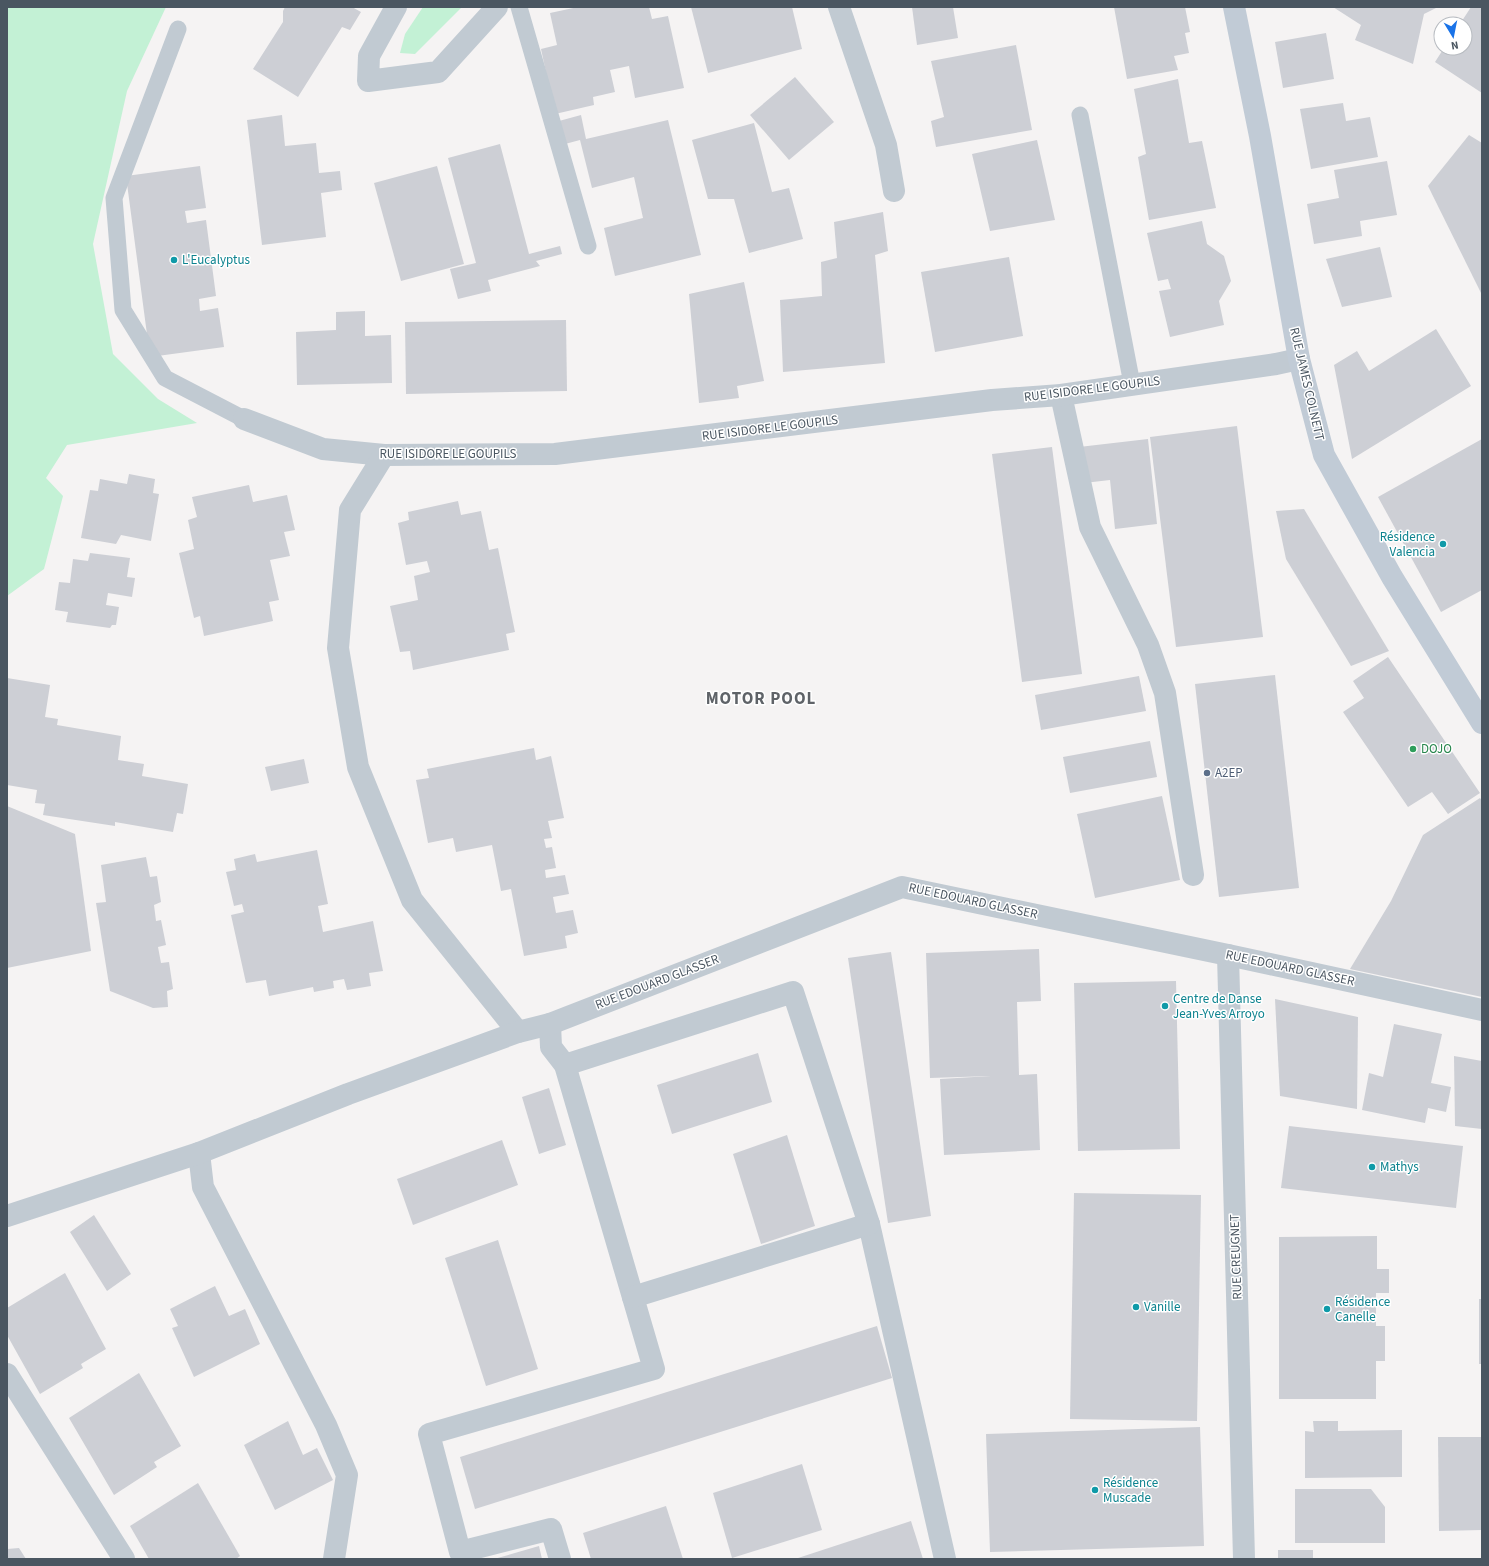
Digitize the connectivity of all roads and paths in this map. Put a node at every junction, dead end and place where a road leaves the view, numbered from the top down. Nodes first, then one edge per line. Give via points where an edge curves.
1 (396, 7) edge
2 (497, 7) edge
3 (519, 7) edge
4 (839, 7) edge
5 (1234, 7) edge
6 (178, 29) dead end
7 (1080, 115) dead end
8 (894, 191) dead end
9 (588, 246) dead end
10 (1299, 358) junction
11 (1132, 384) junction
12 (1061, 395) junction
13 (244, 419) joint
14 (384, 455) junction
15 (1482, 723) edge
16 (1193, 876) dead end
17 (1228, 955) junction
18 (1482, 1010) edge
19 (550, 1024) junction
20 (518, 1032) junction
21 (565, 1065) junction
22 (199, 1153) junction
23 (7, 1216) edge
24 (869, 1224) junction
25 (633, 1297) junction
26 (7, 1374) edge
27 (124, 1559) edge
28 (334, 1559) edge
29 (560, 1559) edge
30 (945, 1559) edge
31 (1244, 1559) edge

1 - 2 street via 369,56 368,81 438,72
3 - 9 lane
4 - 8 street via 886,145
5 - 10 main road, RUE JAMES COLNETT
6 - 13 lane via 114,198 124,310 165,378
7 - 11 lane
10 - 11 street, RUE ISIDORE LE GOUPILS via 1276,364
10 - 15 main road, RUE JAMES COLNETT via 1324,455 1392,577
11 - 12 street, RUE ISIDORE LE GOUPILS
12 - 14 street, RUE ISIDORE LE GOUPILS via 984,401 555,454
12 - 16 street via 1090,527 1148,645 1165,693
13 - 14 street, RUE ISIDORE LE GOUPILS via 323,449
14 - 20 street via 350,510 338,640 358,767 412,900
17 - 18 street, RUE EDOUARD GLASSER
17 - 19 street, RUE EDOUARD GLASSER via 902,887
17 - 31 street, RUE CREUGNET
19 - 20 street, RUE EDOUARD GLASSER
19 - 21 street via 551,1047
20 - 22 street, RUE EDOUARD GLASSER via 348,1094
21 - 24 street via 793,992
21 - 25 street
22 - 23 street, RUE EDOUARD GLASSER
22 - 28 street via 203,1187 326,1425 347,1475
24 - 25 street
24 - 30 street
25 - 29 street via 654,1369 429,1434 460,1552 551,1530
26 - 27 street

